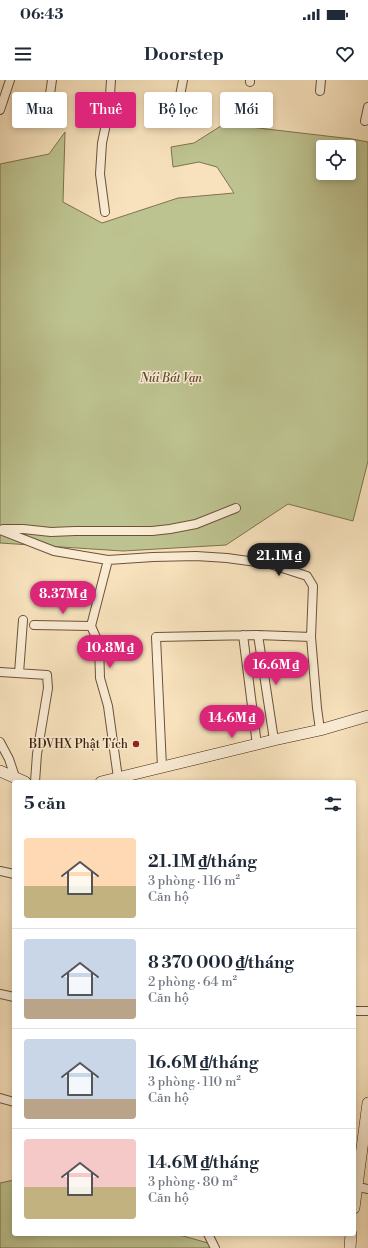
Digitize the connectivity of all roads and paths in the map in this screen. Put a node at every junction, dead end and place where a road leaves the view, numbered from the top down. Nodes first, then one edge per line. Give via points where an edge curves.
1 (10, 80) edge
2 (52, 80) edge
3 (111, 80) edge
4 (183, 80) edge
5 (321, 80) edge
6 (320, 91) dead end
7 (50, 92) edge
8 (181, 92) edge
9 (368, 107) edge
10 (0, 110) edge
11 (365, 121) dead end
12 (105, 212) dead end
13 (236, 508) dead end
14 (0, 530) edge
15 (108, 560) junction
16 (23, 620) dead end
17 (34, 625) dead end
18 (91, 626) junction
19 (243, 635) junction
20 (258, 635) junction
21 (311, 637) junction
22 (0, 672) edge
23 (19, 673) junction
24 (368, 716) edge
25 (320, 730) junction
26 (274, 740) junction
27 (0, 742) edge
28 (257, 745) junction
29 (162, 767) junction
30 (0, 771) edge
31 (15, 777) junction
32 (118, 778) junction
33 (133, 778) edge
34 (21, 780) edge
35 (36, 780) edge
36 (110, 780) edge
37 (0, 871) edge
38 (12, 874) edge
39 (0, 994) edge
40 (12, 997) edge
41 (356, 1011) edge
42 (368, 1011) edge
43 (0, 1098) edge
44 (12, 1101) edge
45 (368, 1103) edge
46 (356, 1180) edge
47 (356, 1186) edge
48 (368, 1189) edge
49 (209, 1236) edge
50 (351, 1236) edge
51 (215, 1248) edge
52 (350, 1248) edge

1 - 10 street
2 - 7 street
3 - 12 street via 100,174
4 - 8 street
5 - 6 street
9 - 11 street
13 - 14 street via 196,524 170,529 51,532 23,528
14 - 15 street via 54,550
15 - 18 street
15 - 21 street via 188,556 227,558 270,564 307,576 313,586
16 - 23 street
17 - 18 street
18 - 32 street via 99,644 100,678 108,706
19 - 20 street
19 - 28 street
19 - 29 street via 156,637
20 - 21 street
20 - 26 street
21 - 25 street
22 - 23 street
23 - 35 street via 47,676 48,688 37,754
24 - 25 main road
25 - 26 main road
26 - 28 main road
27 - 31 street
28 - 29 main road
29 - 33 main road
30 - 31 main road
31 - 34 main road
32 - 33 main road
32 - 36 main road
37 - 38 street
39 - 40 street
41 - 42 street
43 - 44 street
45 - 46 main road
47 - 48 street
49 - 51 street
50 - 52 main road

